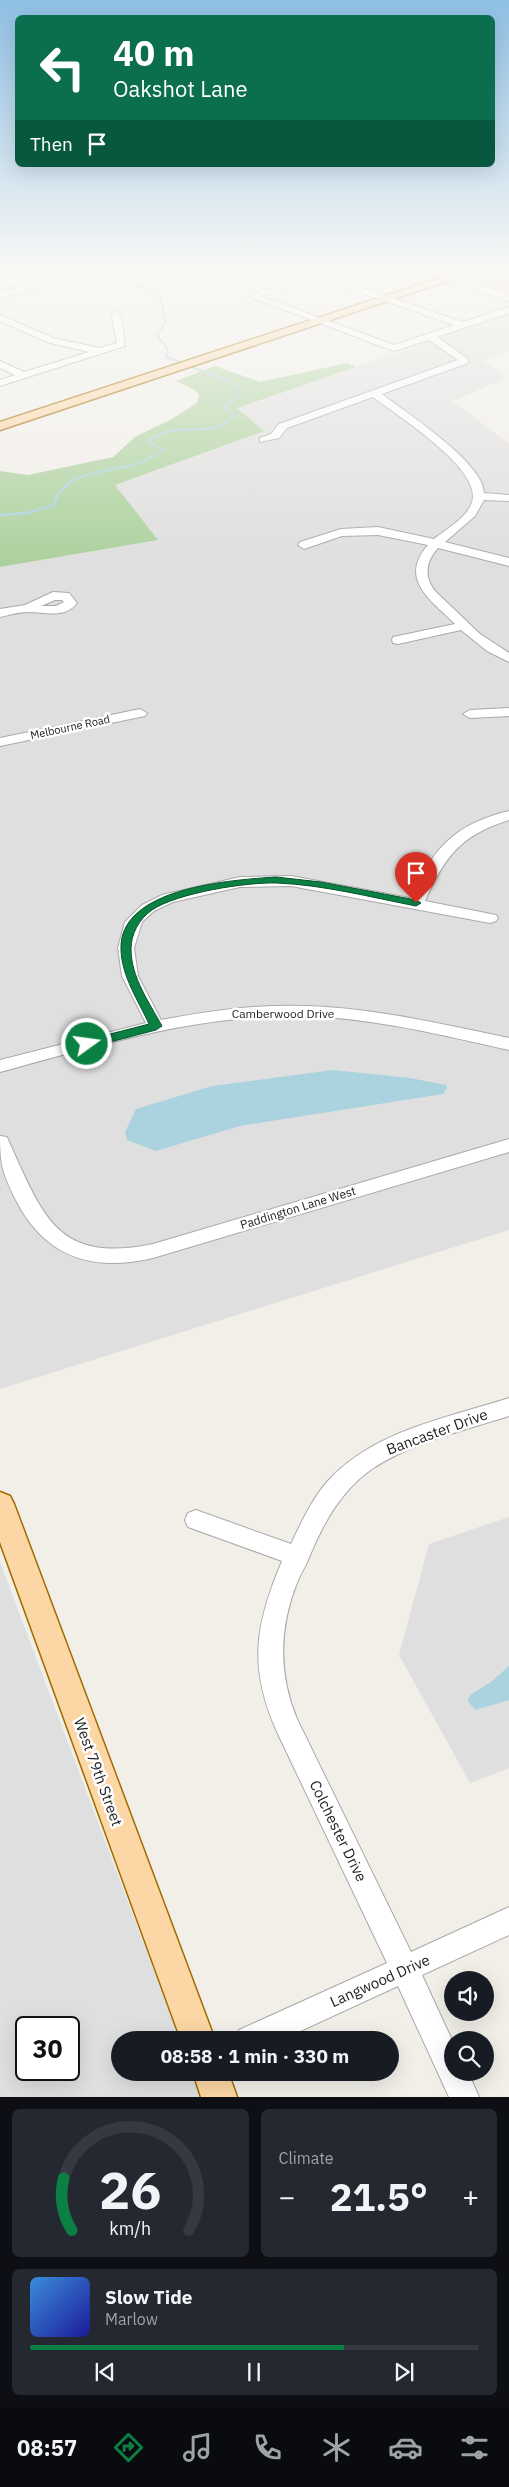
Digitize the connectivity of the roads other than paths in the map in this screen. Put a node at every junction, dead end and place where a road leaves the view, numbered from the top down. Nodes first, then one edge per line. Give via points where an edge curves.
1 (4, 366) edge
2 (58, 366) edge
3 (184, 366) edge
4 (452, 366) edge
5 (25, 376) junction
6 (0, 383) edge
7 (375, 394) junction
8 (0, 426) edge
9 (264, 440) dead end
10 (479, 496) junction
11 (509, 498) edge
12 (436, 544) junction
13 (304, 545) dead end
14 (509, 562) edge
15 (28, 608) dead end
16 (0, 613) edge
17 (464, 626) junction
18 (398, 640) dead end
19 (509, 658) edge
20 (509, 712) edge
21 (140, 713) dead end
22 (470, 714) dead end
23 (0, 742) edge
24 (509, 815) edge
25 (416, 903) junction
26 (490, 918) dead end
27 (156, 1026) junction
28 (509, 1044) edge
29 (0, 1066) edge
30 (0, 1142) edge
31 (509, 1145) edge
32 (509, 1407) edge
33 (0, 1504) edge
34 (196, 1520) dead end
35 (298, 1557) junction
36 (509, 1921) edge
37 (405, 1970) junction
38 (195, 2031) edge
39 (270, 2031) edge
40 (213, 2081) edge
41 (219, 2097) edge
42 (464, 2097) edge

1 - 5 street
2 - 5 street
3 - 8 main road
4 - 7 street
5 - 6 street
7 - 9 street via 284,426 275,436
7 - 10 street via 463,463 477,482
10 - 11 street
10 - 12 street via 467,518
12 - 13 street via 391,532 363,530 333,534
12 - 14 street
12 - 17 street via 421,565 423,583 430,594
15 - 16 street
17 - 18 street
17 - 19 street via 491,649
20 - 22 street
21 - 23 street, Melbourne Road
24 - 25 street via 473,828 447,847 433,864
25 - 26 street
25 - 27 street via 316,884 266,880 221,885 156,904 131,926 126,952 130,976
27 - 28 street, Camberwood Drive via 220,1015 310,1012 384,1019
27 - 29 street, Camberwood Drive
30 - 31 street, Paddington Lane West via 42,1227 62,1243 84,1252 115,1256 153,1251
32 - 35 street, Bancaster Drive via 401,1443 360,1466 344,1479 324,1504
33 - 38 main road, West 79th Street
34 - 35 street
35 - 37 street, Colchester Drive via 271,1624 269,1660 275,1696
36 - 37 street, Langwood Drive
37 - 39 street, Langwood Drive
37 - 42 street, Colchester Drive
40 - 41 main road

